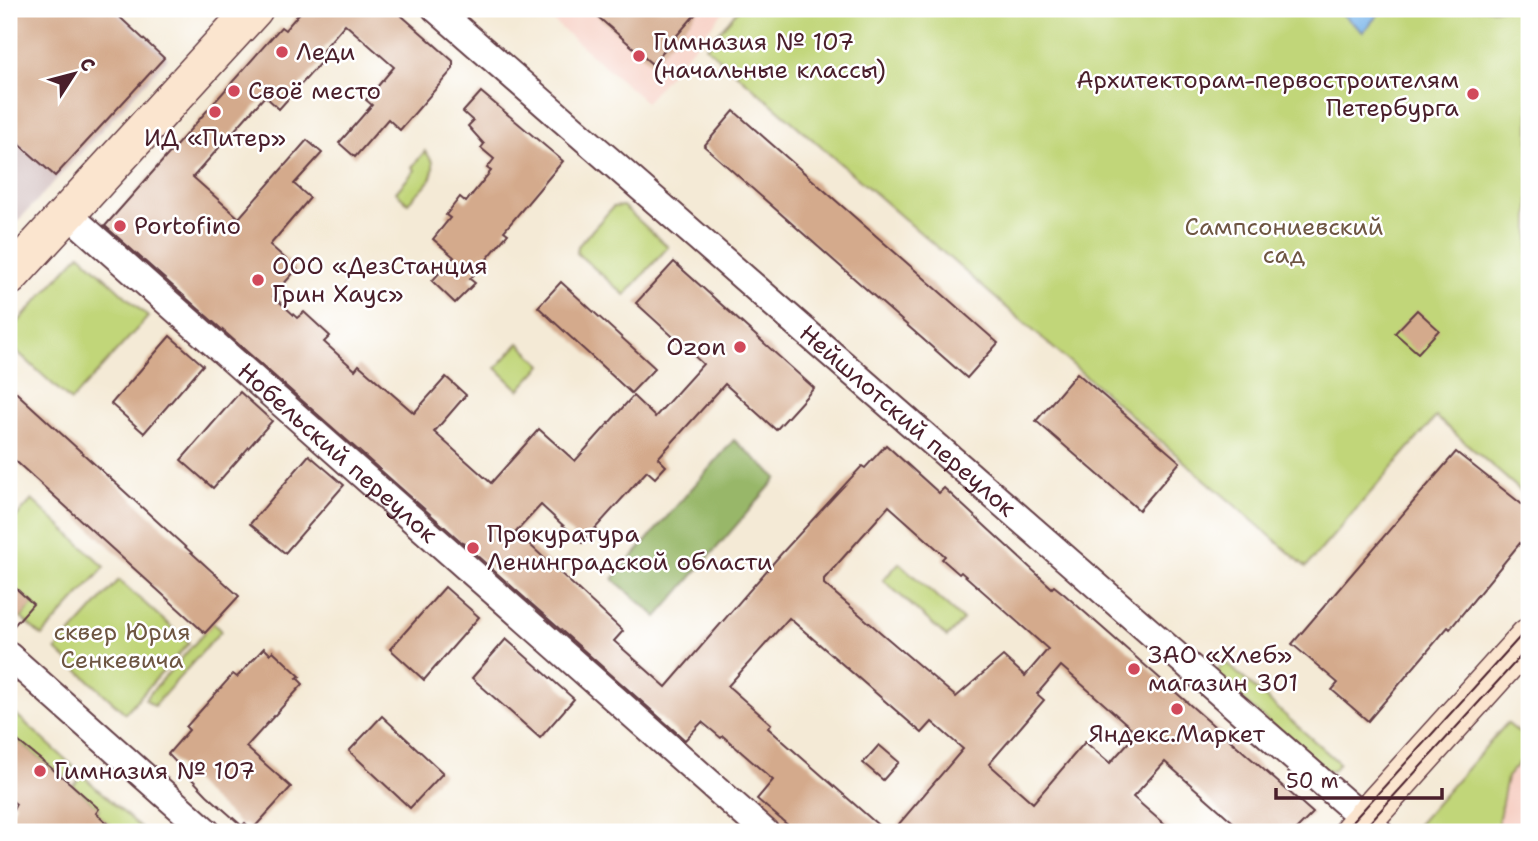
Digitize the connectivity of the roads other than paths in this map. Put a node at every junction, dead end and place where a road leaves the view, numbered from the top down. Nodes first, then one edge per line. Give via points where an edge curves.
1 (254, 9) edge
2 (436, 9) edge
3 (68, 214) junction
4 (9, 277) edge
5 (1529, 637) edge
6 (9, 656) edge
7 (1365, 828) edge
8 (207, 832) edge
9 (765, 832) edge

1 - 3 main road
2 - 7 street, Нейшлотский переулок
3 - 4 main road
3 - 9 street, Нобельский переулок
5 - 7 main road
6 - 8 street

